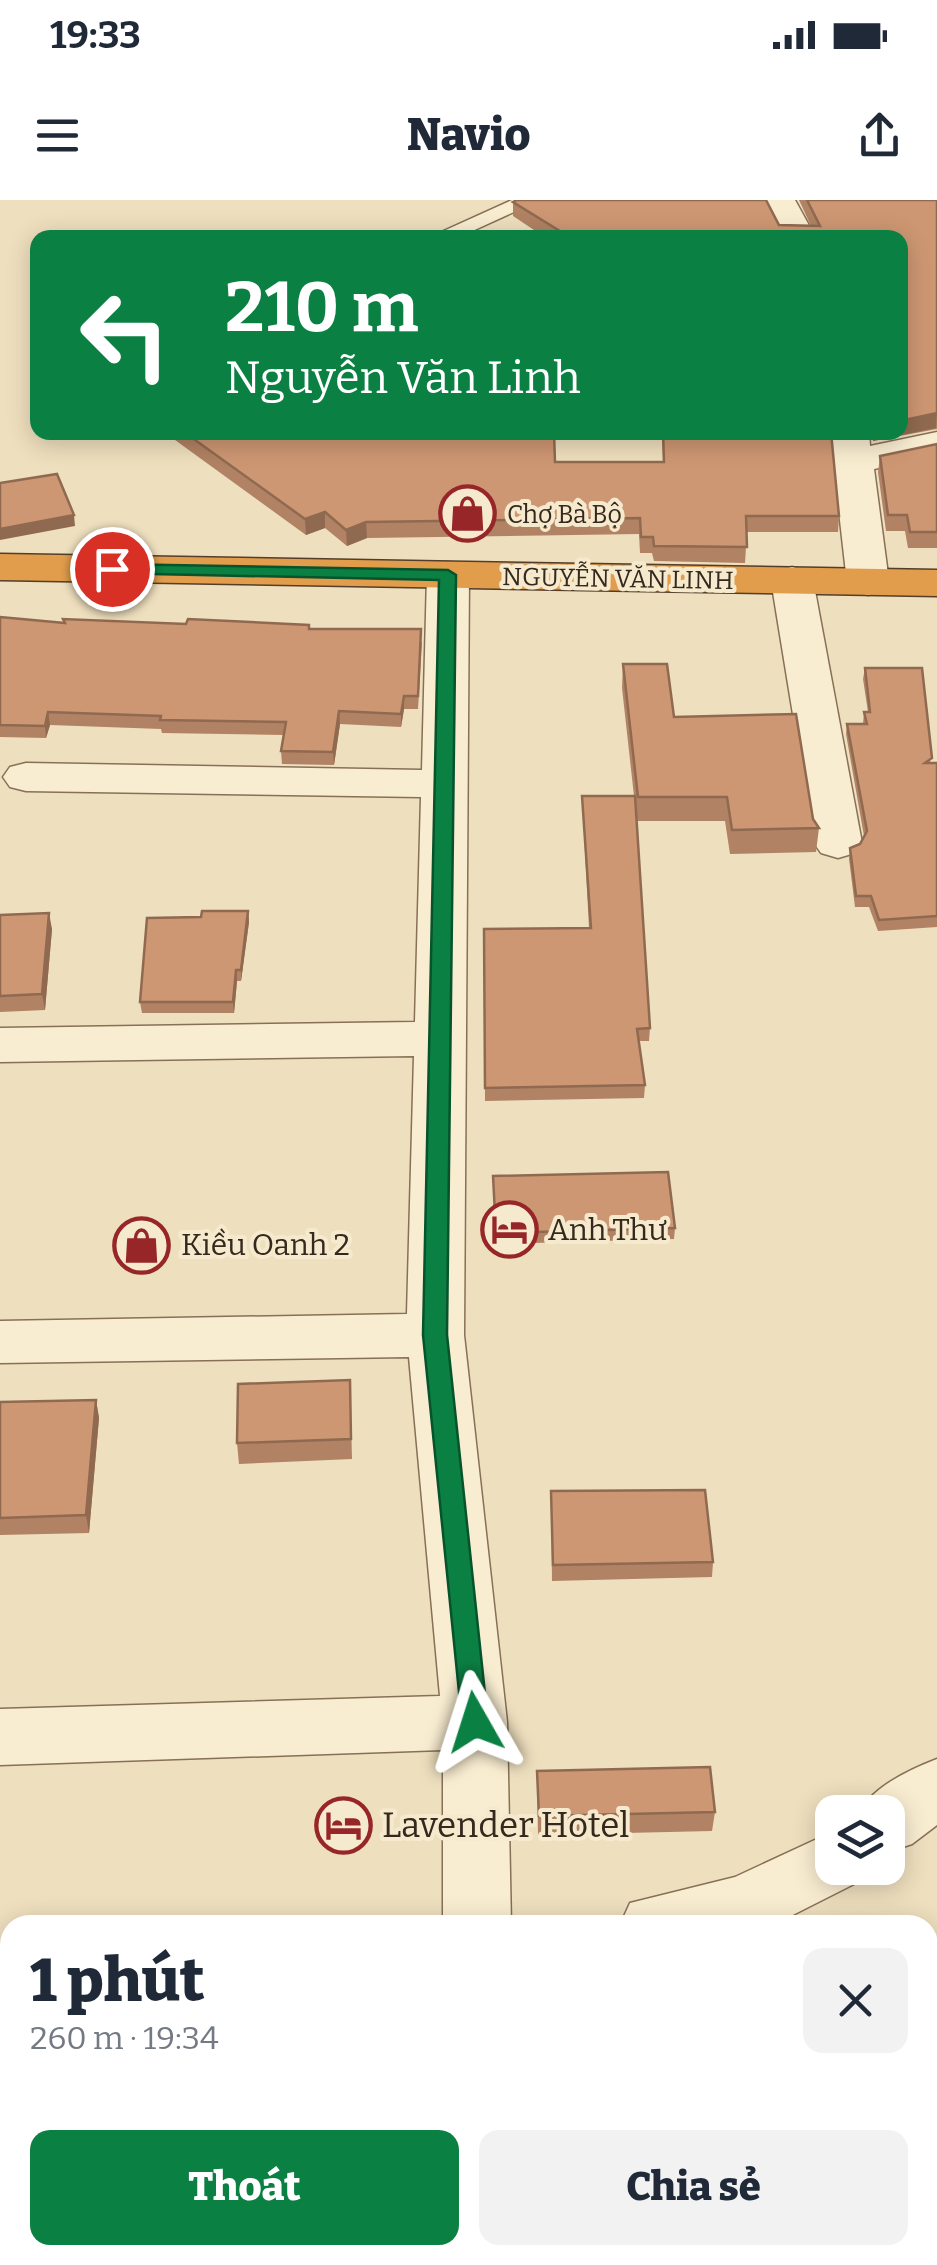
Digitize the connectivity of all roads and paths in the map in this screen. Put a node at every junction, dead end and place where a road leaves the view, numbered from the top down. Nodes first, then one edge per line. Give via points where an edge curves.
1 (530, 200) edge
2 (778, 200) edge
3 (457, 230) edge
4 (794, 230) edge
5 (937, 444) edge
6 (852, 447) edge
7 (0, 567) edge
8 (448, 575) junction
9 (792, 580) junction
10 (868, 582) junction
11 (937, 583) edge
12 (26, 777) dead end
13 (444, 784) junction
14 (838, 843) dead end
15 (440, 1039) junction
16 (0, 1045) edge
17 (435, 1335) junction
18 (0, 1342) edge
19 (475, 1722) junction
20 (0, 1737) edge
21 (937, 1788) edge
22 (905, 1811) edge
23 (815, 1870) edge
24 (477, 1915) edge
25 (700, 1915) edge

1 - 3 lane
2 - 4 street
5 - 6 street
6 - 10 street
7 - 8 highway, NGUYỄN VĂN LINH
8 - 9 highway, NGUYỄN VĂN LINH
8 - 13 street
9 - 10 highway, NGUYỄN VĂN LINH
9 - 14 street
10 - 11 highway, NGUYỄN VĂN LINH
12 - 13 street
13 - 15 street
15 - 16 street
15 - 17 street
17 - 18 street
17 - 19 street
19 - 20 street
19 - 24 street
21 - 22 street
23 - 25 street via 746,1905

